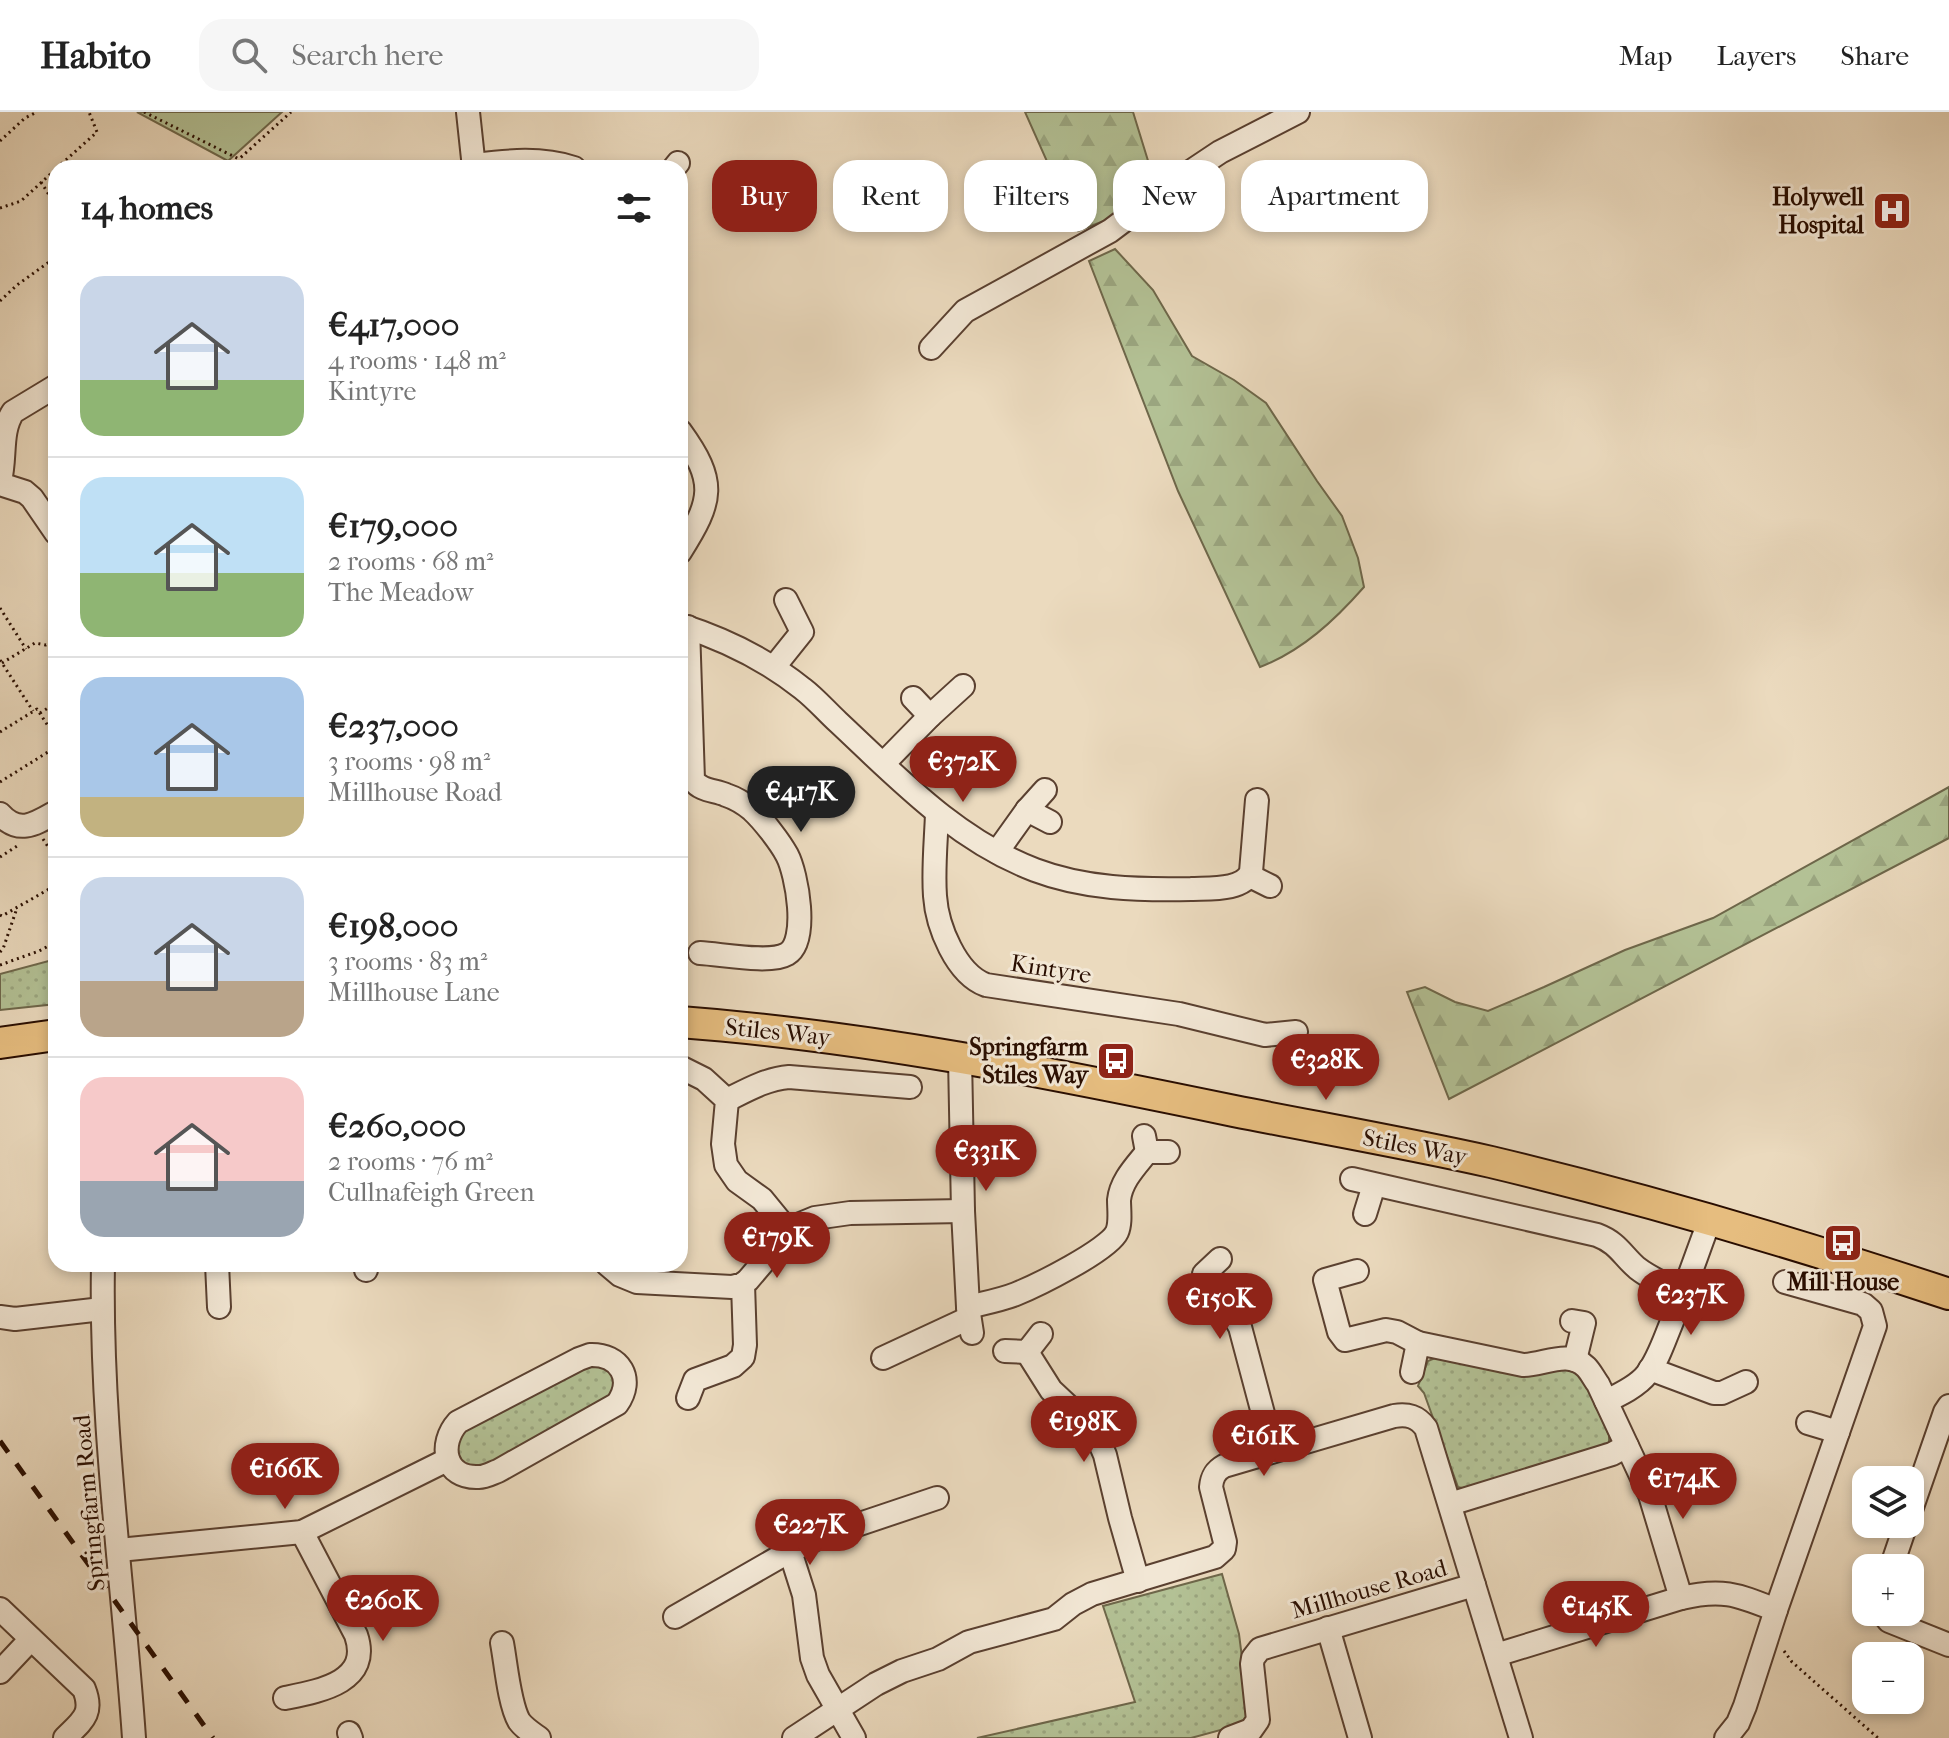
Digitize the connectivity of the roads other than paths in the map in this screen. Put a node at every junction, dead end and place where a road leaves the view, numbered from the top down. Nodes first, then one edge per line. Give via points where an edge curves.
1 (468, 112) edge
2 (1298, 112) edge
3 (473, 160) edge
4 (931, 348) dead end
5 (48, 391) edge
6 (688, 443) edge
7 (0, 482) edge
8 (48, 521) edge
9 (688, 540) edge
10 (786, 600) dead end
11 (688, 628) edge
12 (774, 667) junction
13 (963, 686) dead end
14 (688, 694) edge
15 (913, 698) dead end
16 (930, 716) junction
17 (883, 764) junction
18 (1045, 790) dead end
19 (1257, 800) dead end
20 (1027, 810) junction
21 (0, 814) edge
22 (937, 814) junction
23 (48, 816) edge
24 (1050, 822) dead end
25 (997, 852) junction
26 (700, 953) dead end
27 (688, 1023) edge
28 (1296, 1032) dead end
29 (48, 1036) edge
30 (0, 1043) edge
31 (960, 1058) junction
32 (688, 1071) edge
33 (910, 1087) dead end
34 (727, 1100) junction
35 (1153, 1147) dead end
36 (1352, 1179) dead end
37 (1374, 1185) junction
38 (963, 1211) junction
39 (1365, 1214) dead end
40 (1710, 1219) junction
41 (789, 1232) junction
42 (1220, 1259) dead end
43 (1357, 1271) dead end
44 (103, 1272) edge
45 (217, 1272) edge
46 (618, 1272) edge
47 (1785, 1282) dead end
48 (743, 1284) junction
49 (1684, 1293) junction
50 (1949, 1294) edge
51 (219, 1307) dead end
52 (102, 1309) junction
53 (0, 1317) edge
54 (969, 1319) junction
55 (1572, 1321) dead end
56 (1418, 1343) junction
57 (1005, 1351) dead end
58 (883, 1358) dead end
59 (1575, 1360) junction
60 (1650, 1369) junction
61 (1412, 1372) dead end
62 (1746, 1382) dead end
63 (688, 1398) dead end
64 (1606, 1401) junction
65 (1949, 1406) edge
66 (1808, 1423) dead end
67 (1838, 1432) junction
68 (1627, 1446) junction
69 (1273, 1451) junction
70 (447, 1460) junction
71 (1924, 1473) edge
72 (937, 1498) dead end
73 (1450, 1504) junction
74 (302, 1532) junction
75 (119, 1550) junction
76 (790, 1551) junction
77 (1138, 1581) junction
78 (1474, 1585) junction
79 (1681, 1598) junction
80 (0, 1609) edge
81 (1776, 1610) junction
82 (675, 1617) dead end
83 (1902, 1626) edge
84 (1328, 1628) junction
85 (31, 1639) junction
86 (502, 1643) dead end
87 (1949, 1645) edge
88 (1496, 1655) junction
89 (0, 1672) edge
90 (285, 1698) dead end
91 (837, 1710) junction
92 (65, 1738) edge
93 (134, 1738) edge
94 (539, 1738) edge
95 (794, 1738) edge
96 (854, 1738) edge
97 (1230, 1738) edge
98 (1360, 1738) edge
99 (1521, 1738) edge
100 (1726, 1738) edge

1 - 3 street
2 - 4 street via 1220,152 1110,231 965,311
5 - 7 street via 8,417 1,434
6 - 9 street via 699,459 706,495
7 - 8 street via 25,492
10 - 12 street via 802,632
11 - 12 street
12 - 17 street
13 - 16 street
14 - 26 street via 693,780 755,812 787,854 799,919 799,938 784,956
15 - 16 street
16 - 17 street
17 - 22 street
18 - 20 street
19 - 25 street via 1244,829 1260,881 1198,889 1110,887 1033,870
20 - 24 street
20 - 25 street
21 - 23 street via 20,827
22 - 25 street
22 - 28 street, Kintyre via 937,912 955,957 977,982 1179,1014 1265,1035
27 - 31 main road, Stiles Way
29 - 30 main road
31 - 38 street
31 - 40 main road, Stiles Way via 1490,1162
32 - 34 street
33 - 34 street via 789,1077
34 - 41 street via 726,1165
35 - 54 street via 1123,1184 1118,1228 1111,1239
36 - 37 street
37 - 39 street
37 - 49 street via 1597,1235 1614,1243 1638,1269
38 - 41 street via 837,1214
38 - 54 street
40 - 49 street
40 - 50 main road, Stiles Way
41 - 48 street
42 - 69 street via 1204,1274 1240,1327
43 - 56 street via 1325,1280 1345,1340 1386,1330
44 - 52 street, Springfarm Road
45 - 51 street
46 - 48 street via 645,1283 721,1288
47 - 67 street via 1863,1304 1873,1314 1874,1330
48 - 63 street via 743,1357 695,1380
49 - 60 street
52 - 53 street
52 - 75 street, Springfarm Road
54 - 58 street
55 - 59 street via 1584,1323
56 - 59 street via 1523,1365
56 - 61 street
57 - 77 street via 1034,1343 1051,1390 1083,1420 1102,1448
59 - 64 street
60 - 62 street via 1714,1393
60 - 64 street
64 - 68 street
65 - 71 street
66 - 67 street
67 - 81 street
68 - 73 street
68 - 79 street via 1657,1512
69 - 73 street, Millhouse Road via 1394,1416 1415,1417 1426,1428
69 - 77 street, Millhouse Road via 1214,1474 1211,1487 1225,1542 1220,1554
70 - 70 street via 449,1434 458,1422 579,1359 604,1356 623,1372 624,1389 617,1404 498,1471 470,1476 454,1470
70 - 74 street
72 - 76 street
73 - 78 street, Millhouse Road
74 - 75 street
74 - 90 street via 360,1652 353,1672 341,1680
75 - 93 street, Springfarm Road
76 - 82 street
76 - 91 street via 804,1595 812,1658
77 - 91 street, Millhouse Road via 1083,1598 1054,1619 969,1642 876,1684
78 - 84 street, Millhouse Road
78 - 88 street
79 - 81 street via 1728,1593
79 - 88 street
80 - 85 street
81 - 100 street via 1742,1715
83 - 87 street
84 - 97 street, Millhouse Road via 1256,1652 1252,1664 1258,1720 1251,1730
84 - 98 street
85 - 89 street
85 - 92 street via 86,1695 87,1715
86 - 94 street via 519,1720
88 - 99 street
91 - 95 street, Millhouse Road
91 - 96 street

